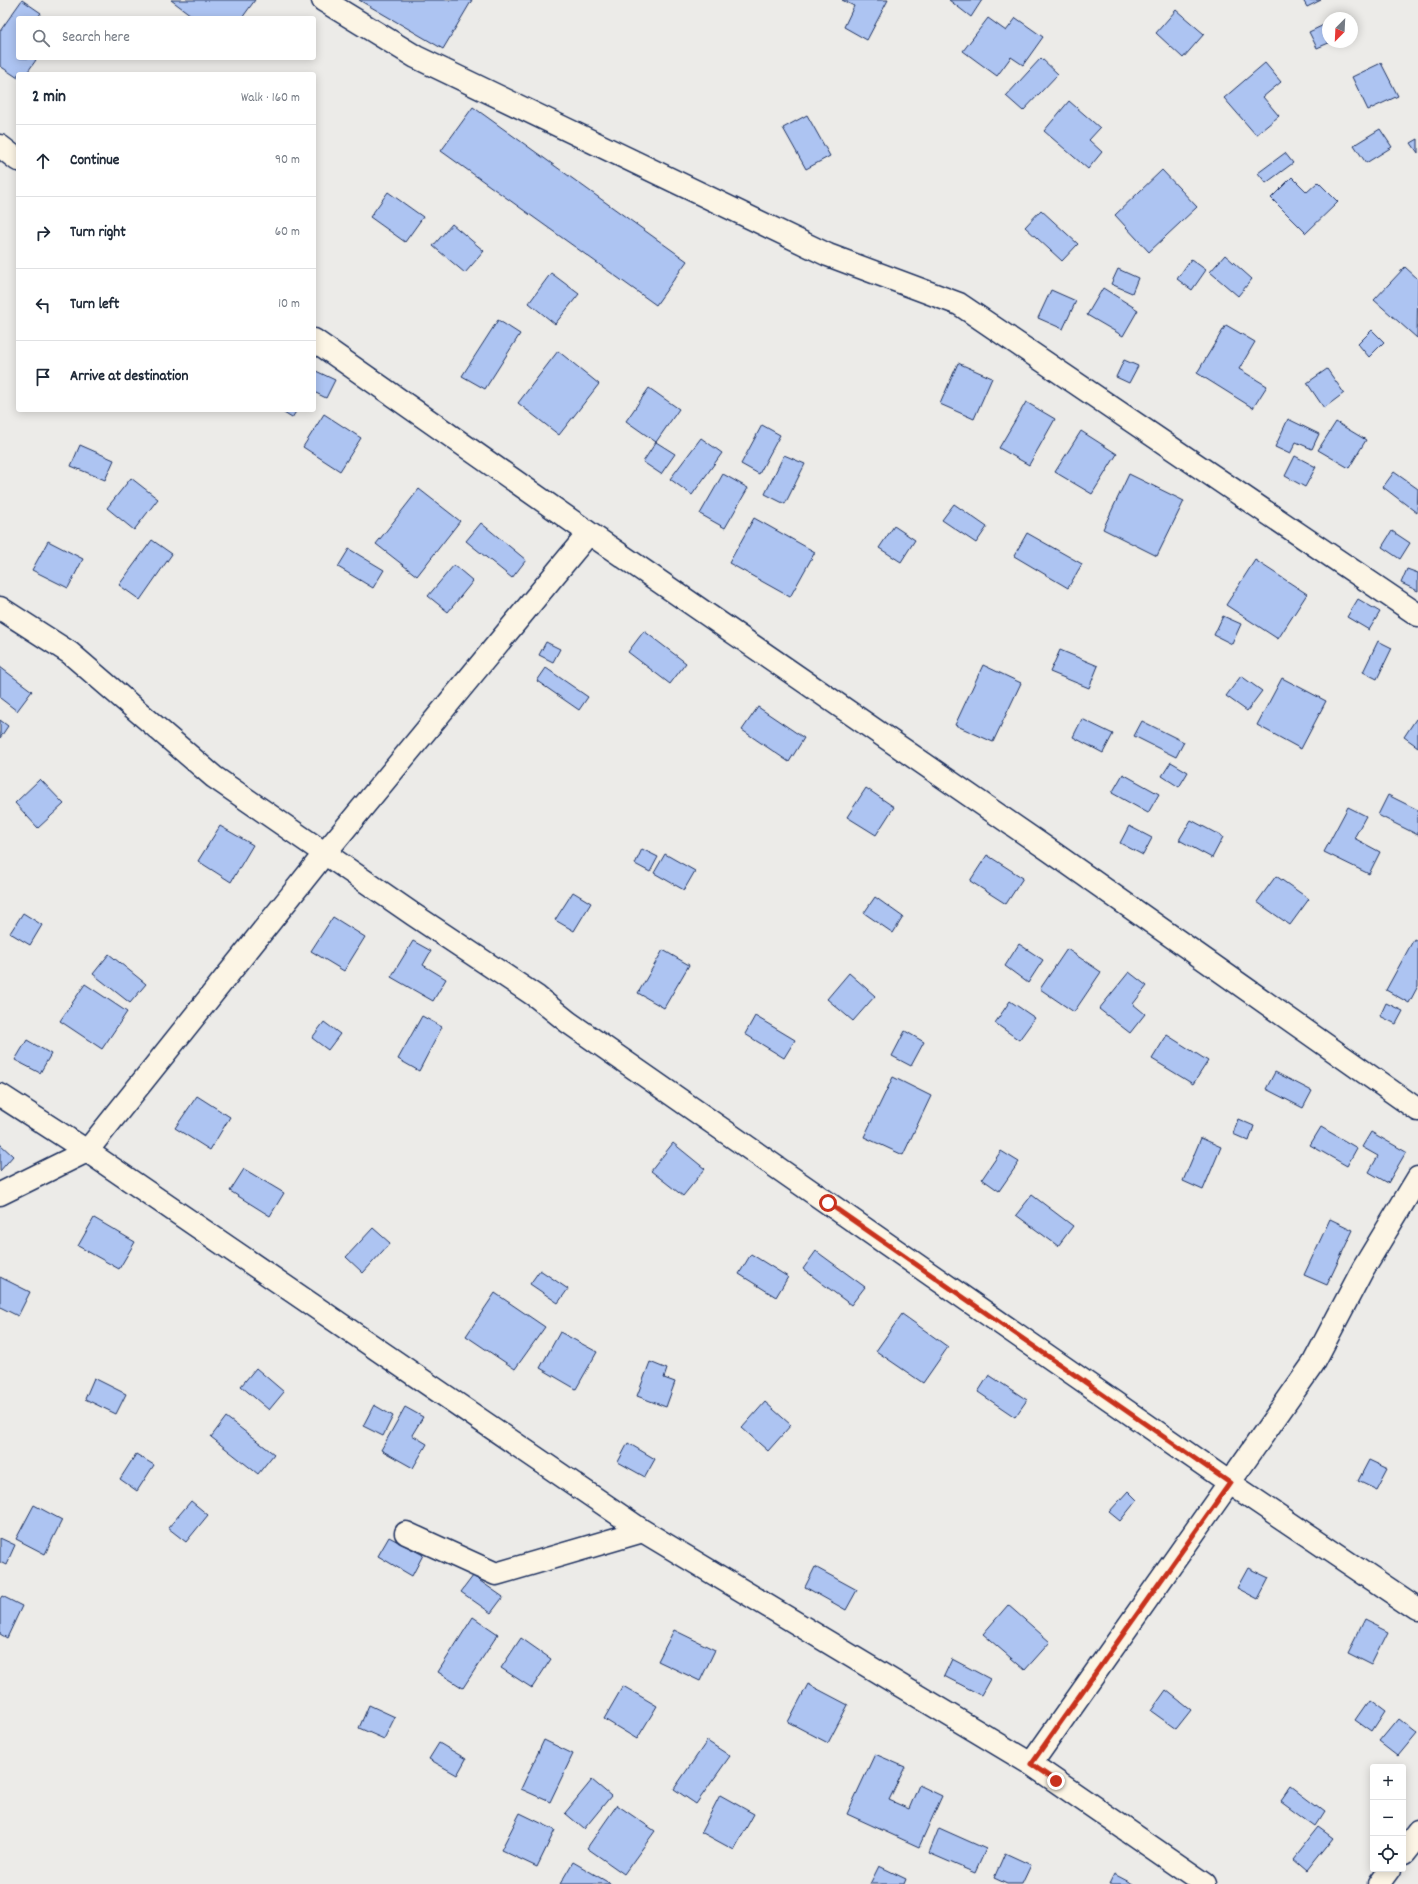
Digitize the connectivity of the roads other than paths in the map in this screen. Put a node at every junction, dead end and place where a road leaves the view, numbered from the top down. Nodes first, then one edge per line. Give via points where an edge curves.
1 (323, 0) edge
2 (0, 146) edge
3 (16, 158) edge
4 (316, 341) edge
5 (589, 533) junction
6 (0, 608) edge
7 (1418, 615) edge
8 (325, 853) junction
9 (0, 1094) edge
10 (1418, 1110) edge
11 (87, 1151) junction
12 (1418, 1178) edge
13 (0, 1194) edge
14 (1230, 1483) junction
15 (643, 1530) junction
16 (406, 1533) dead end
17 (1418, 1610) edge
18 (1031, 1764) junction
19 (1418, 1832) edge
20 (1406, 1847) edge
21 (1387, 1872) edge
22 (1205, 1884) edge
23 (1378, 1884) edge

1 - 7 street via 416,56 828,255 960,304
2 - 3 street
4 - 5 street
5 - 8 street
5 - 10 street via 1049,850
6 - 8 street via 70,653 214,777
8 - 11 street
8 - 14 street via 537,997 581,1031
9 - 11 street
11 - 13 street
11 - 15 street
12 - 14 street via 1363,1269 1313,1364
14 - 17 street
14 - 18 street
15 - 16 street via 496,1574
15 - 18 street
18 - 22 street
19 - 20 street
21 - 23 street

